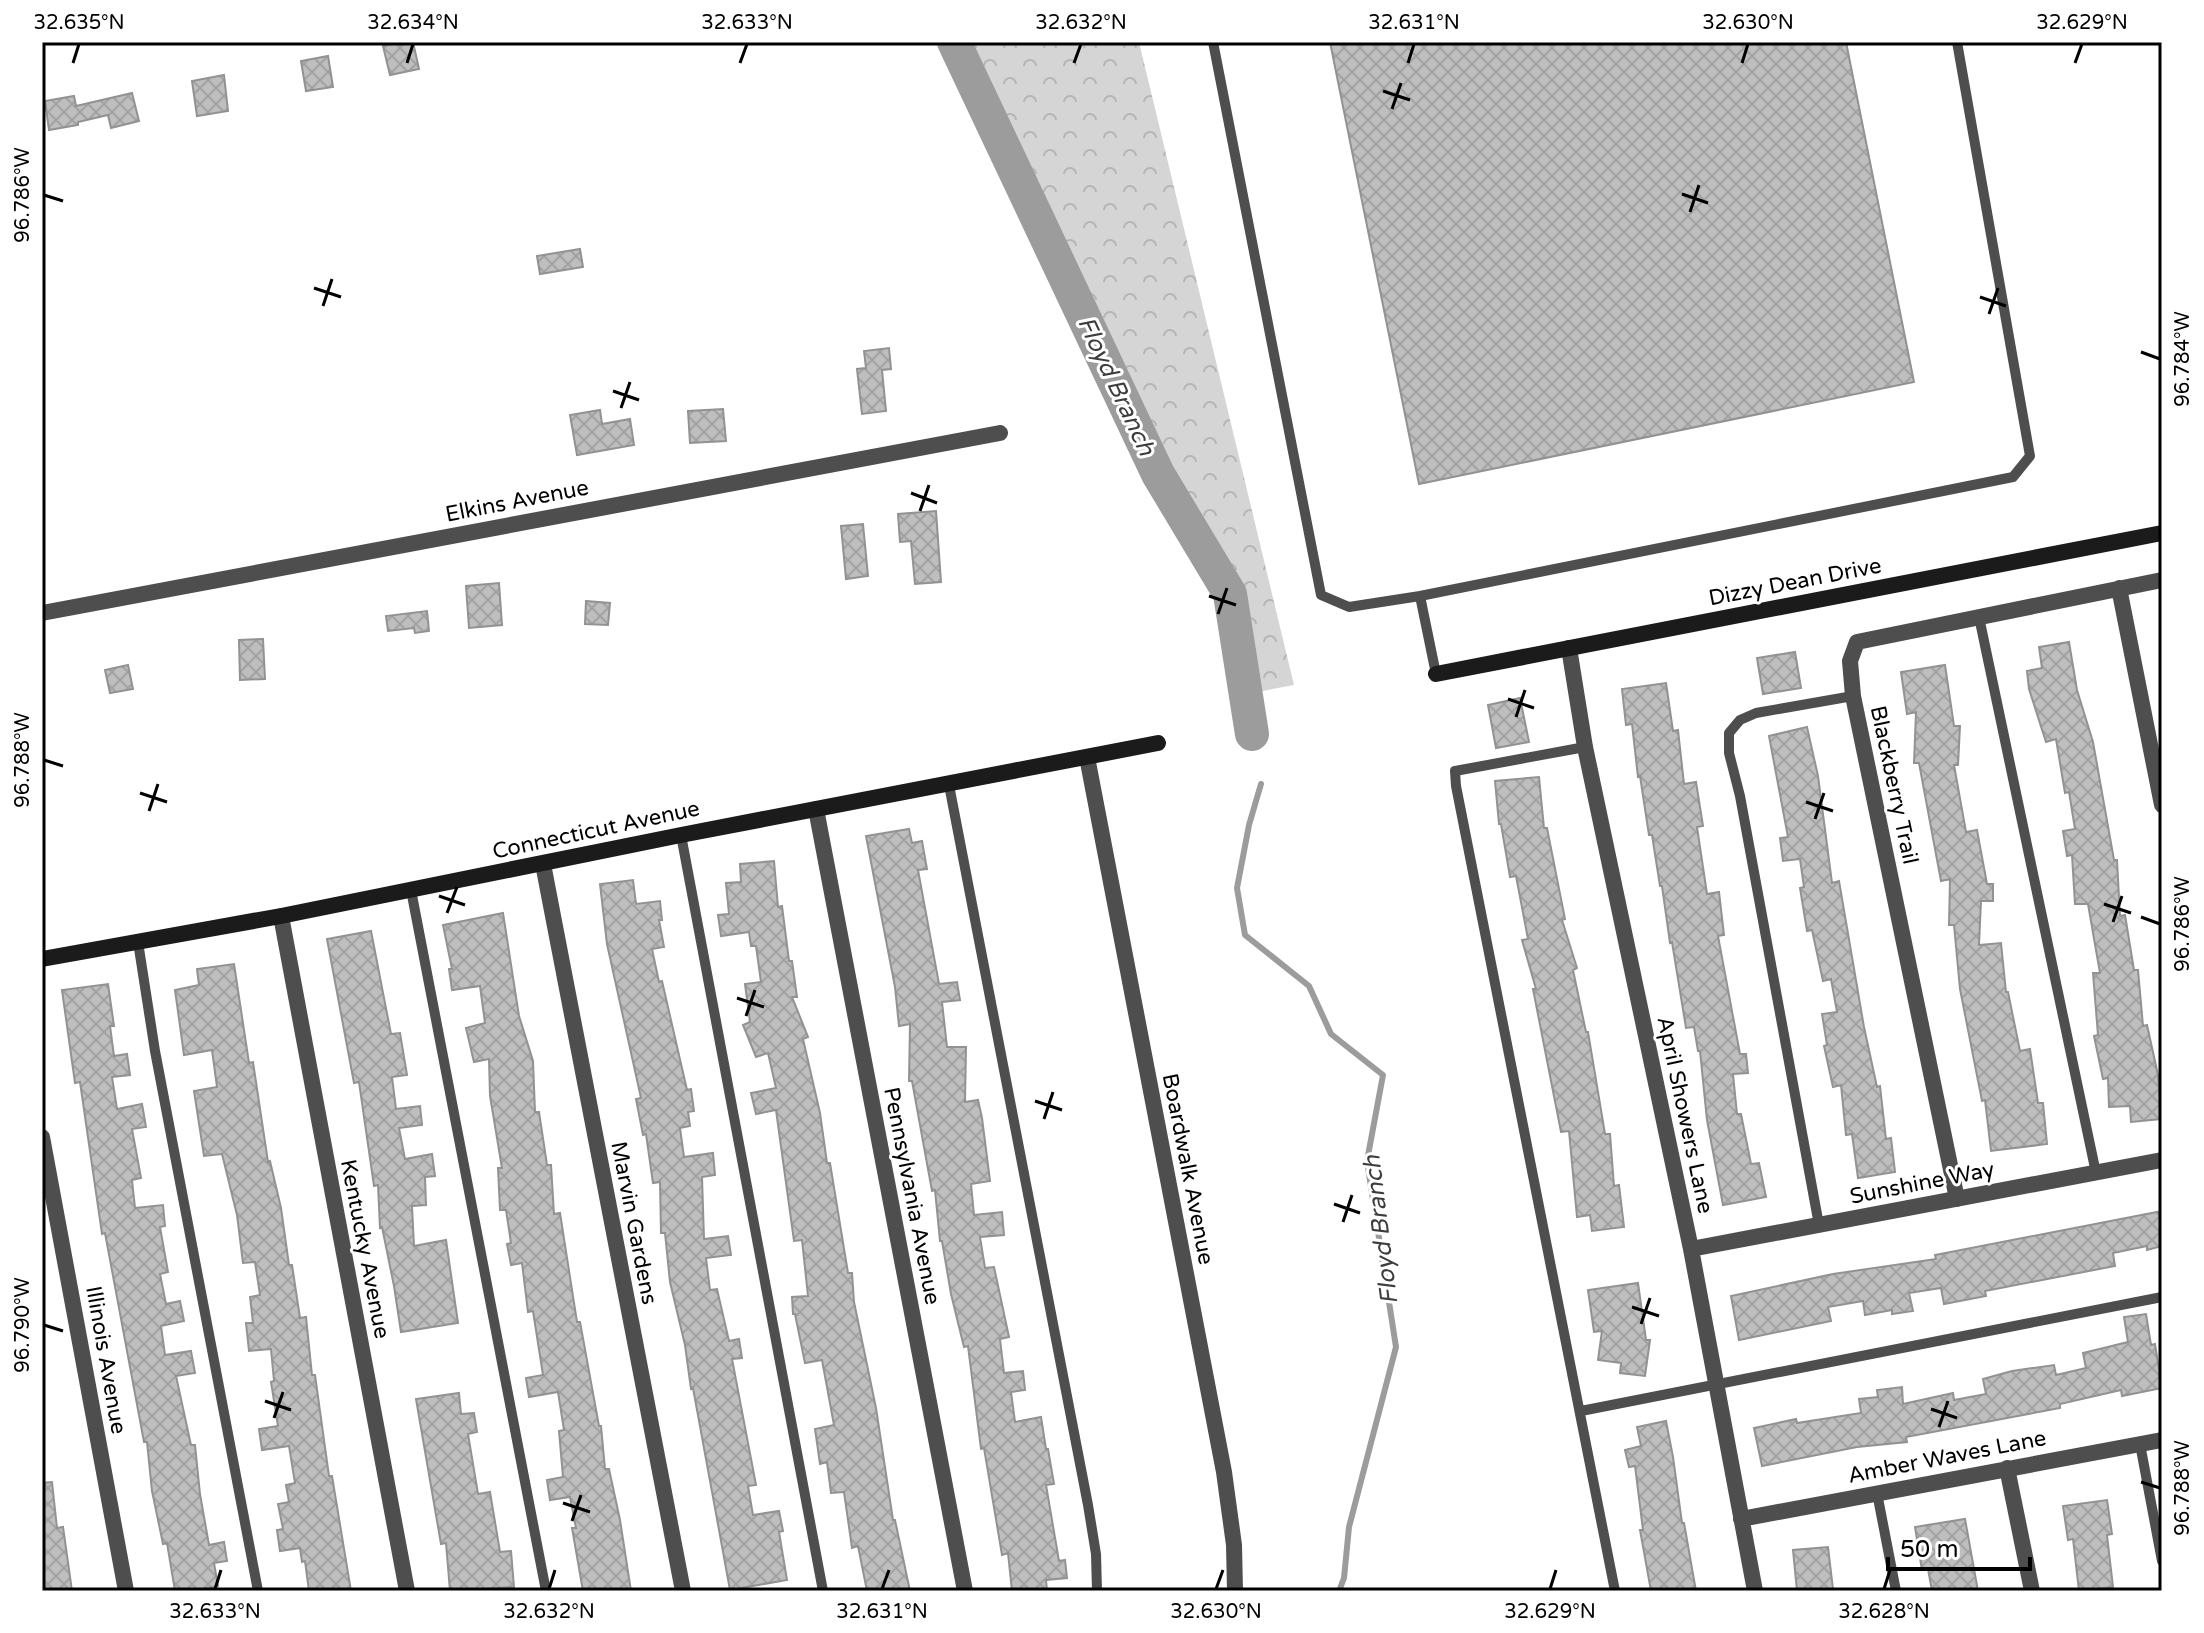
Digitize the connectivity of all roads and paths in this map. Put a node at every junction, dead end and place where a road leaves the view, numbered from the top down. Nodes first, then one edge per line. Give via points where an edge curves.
1 (1213, 42) edge
2 (1957, 42) edge
3 (1000, 433) dead end
4 (2162, 533) edge
5 (2162, 580) edge
6 (2119, 588) junction
7 (1420, 596) junction
8 (42, 613) edge
9 (1979, 617) junction
10 (1569, 648) junction
11 (1436, 674) joint
12 (1853, 696) junction
13 (1158, 743) dead end
14 (1585, 747) junction
15 (1087, 757) junction
16 (949, 785) junction
17 (2162, 805) edge
18 (816, 809) junction
19 (681, 835) junction
20 (543, 864) junction
21 (411, 890) junction
22 (281, 916) junction
23 (138, 942) junction
24 (42, 959) edge
25 (42, 1137) edge
26 (2162, 1160) edge
27 (2096, 1173) junction
28 (1957, 1199) junction
29 (1819, 1225) junction
30 (1691, 1249) junction
31 (2162, 1297) edge
32 (1718, 1384) junction
33 (1581, 1411) junction
34 (2162, 1440) edge
35 (2140, 1444) junction
36 (2007, 1468) junction
37 (1877, 1493) junction
38 (1741, 1519) junction
39 (2162, 1561) edge
40 (126, 1591) edge
41 (258, 1591) edge
42 (407, 1591) edge
43 (546, 1591) edge
44 (683, 1591) edge
45 (823, 1591) edge
46 (965, 1591) edge
47 (1097, 1591) edge
48 (1235, 1591) edge
49 (1615, 1591) edge
50 (1755, 1591) edge
51 (1896, 1591) edge
52 (2032, 1591) edge

1 - 7 lane via 1321,595 1349,607
2 - 7 lane via 2030,456 2013,477
3 - 8 street, Elkins Avenue
4 - 10 street, Dizzy Dean Drive
5 - 6 street, Blackberry Trail
6 - 9 street, Blackberry Trail
6 - 17 street
7 - 11 lane
9 - 12 street, Blackberry Trail via 1857,642 1850,661
9 - 27 lane
10 - 11 street, Dizzy Dean Drive
10 - 14 street, April Showers Lane
12 - 28 street, Blackberry Trail
12 - 29 lane via 1756,713 1729,733
13 - 15 street, Connecticut Avenue
14 - 30 street, April Showers Lane
14 - 33 lane via 1455,771
15 - 16 street, Connecticut Avenue
15 - 48 street, Boardwalk Avenue via 1224,1472
16 - 18 street, Connecticut Avenue
16 - 47 lane via 1090,1517
18 - 19 street, Connecticut Avenue
18 - 46 street, Pennsylvania Avenue
19 - 20 street, Connecticut Avenue
19 - 45 lane
20 - 21 street, Connecticut Avenue
20 - 44 street, Marvin Gardens
21 - 22 street, Connecticut Avenue
21 - 43 lane
22 - 23 street, Connecticut Avenue
22 - 42 street, Kentucky Avenue
23 - 24 street, Connecticut Avenue
23 - 41 lane
25 - 40 street, Illinois Avenue
26 - 27 street, Sunshine Way
27 - 28 street, Sunshine Way
28 - 29 street, Sunshine Way
29 - 30 street, Sunshine Way
30 - 32 street, April Showers Lane
31 - 32 lane
32 - 33 lane
32 - 38 street, April Showers Lane
33 - 49 lane
34 - 35 street, Amber Waves Lane
35 - 36 street, Amber Waves Lane
35 - 39 lane
36 - 37 street, Amber Waves Lane
36 - 52 street
37 - 38 street, Amber Waves Lane
37 - 51 lane
38 - 50 street, April Showers Lane

